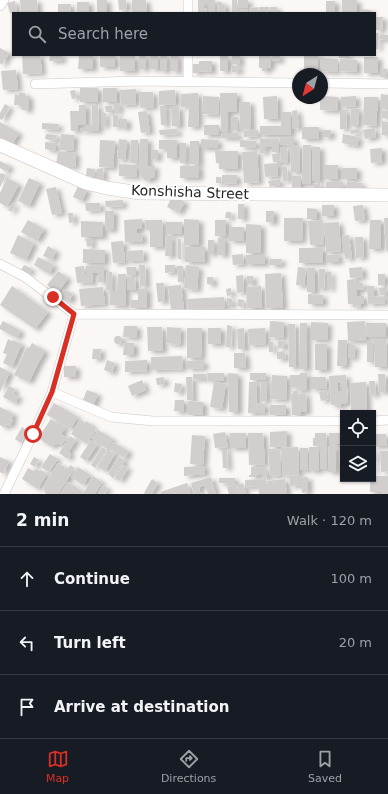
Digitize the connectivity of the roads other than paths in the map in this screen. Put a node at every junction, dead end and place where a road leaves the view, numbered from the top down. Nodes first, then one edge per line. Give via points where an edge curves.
1 (4, 0) edge
2 (188, 0) edge
3 (0, 6) edge
4 (188, 12) edge
5 (188, 56) edge
6 (188, 82) junction
7 (292, 83) edge
8 (328, 83) edge
9 (35, 84) dead end
10 (388, 84) edge
11 (0, 145) edge
12 (388, 195) edge
13 (0, 264) edge
14 (74, 314) junction
15 (388, 315) edge
16 (52, 392) junction
17 (388, 420) edge
18 (340, 421) edge
19 (376, 421) edge
20 (4, 494) edge

1 - 3 street
2 - 4 street
5 - 6 street
6 - 7 street
6 - 9 street
8 - 10 street
11 - 12 street, Konshisha Street via 86,183 140,193
13 - 14 street via 25,277
14 - 15 street
14 - 16 street
16 - 18 street via 111,417 133,420
16 - 20 street
17 - 19 street

